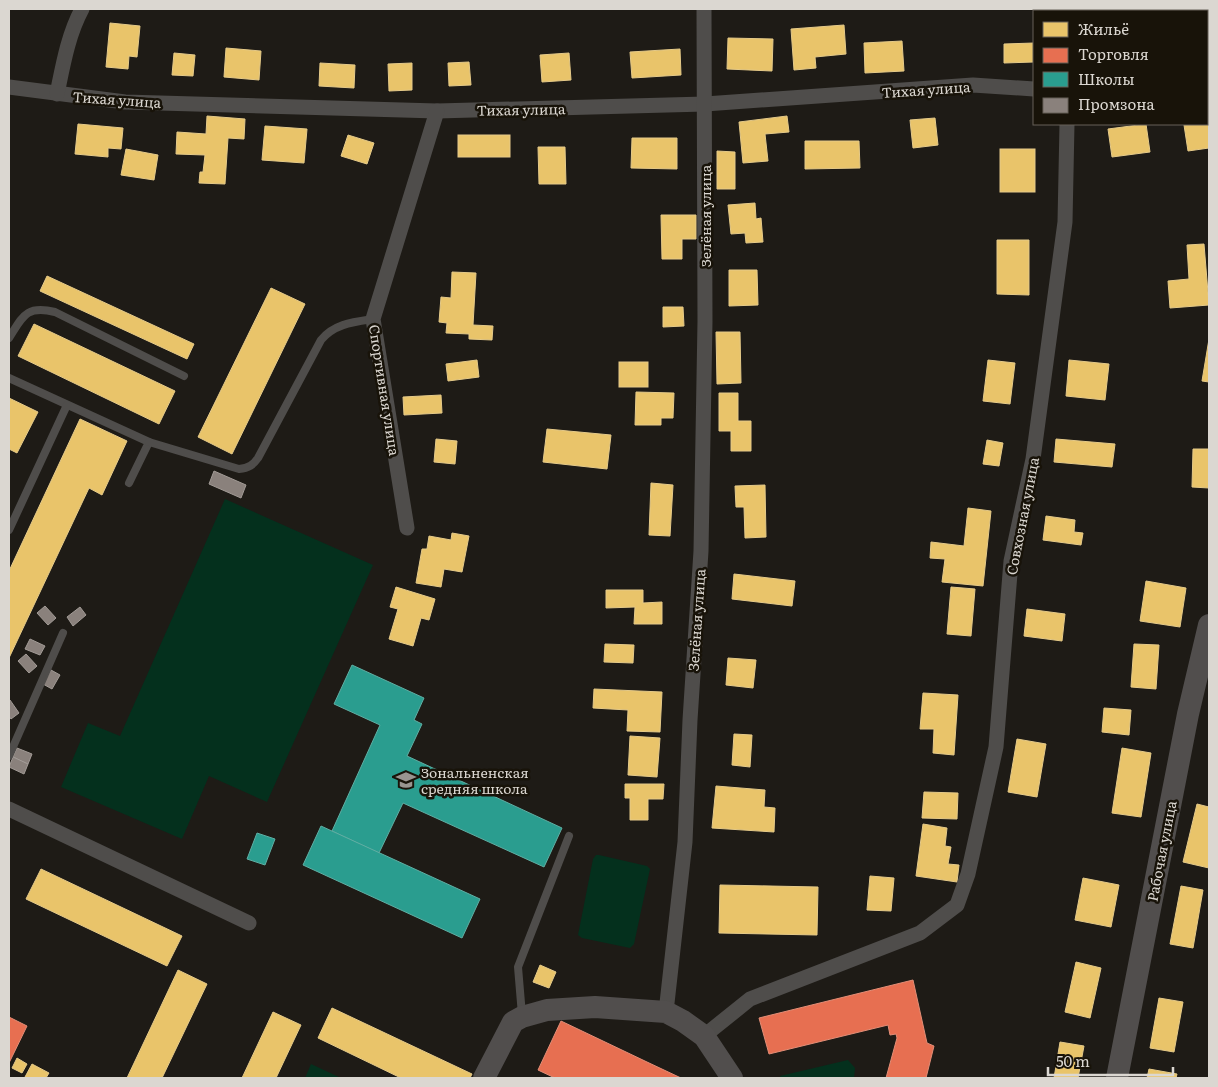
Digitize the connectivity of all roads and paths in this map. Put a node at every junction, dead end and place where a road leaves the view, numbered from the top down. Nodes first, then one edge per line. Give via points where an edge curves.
1 (82, 9) edge
2 (704, 9) edge
3 (9, 87) edge
4 (1033, 89) edge
5 (57, 94) junction
6 (705, 104) junction
7 (437, 111) junction
8 (1068, 125) edge
9 (373, 319) junction
10 (9, 338) edge
11 (184, 376) dead end
12 (9, 378) edge
13 (67, 405) junction
14 (149, 442) junction
15 (129, 484) dead end
16 (407, 528) dead end
17 (9, 530) edge
18 (1209, 625) edge
19 (63, 633) dead end
20 (9, 756) edge
21 (9, 809) edge
22 (568, 836) dead end
23 (249, 922) dead end
24 (666, 1012) junction
25 (522, 1016) junction
26 (704, 1036) junction
27 (484, 1078) edge
28 (732, 1078) edge
29 (1117, 1078) edge

1 - 5 street via 66,52
2 - 6 street, Зелёная улица
3 - 5 street, Тихая улица
4 - 6 street, Тихая улица via 973,85
5 - 7 street, Тихая улица via 125,102
6 - 7 street, Тихая улица
6 - 24 street, Зелёная улица via 701,551 685,842
7 - 9 street, Спортивная улица
8 - 26 street, Совхозная улица via 1065,222 1033,459 1011,561 996,747 968,874 958,904 920,933 750,999
9 - 14 lane via 343,324 321,340 253,465 240,468
9 - 16 street, Спортивная улица
10 - 11 lane via 27,313 36,309 55,312
12 - 13 lane
13 - 14 lane
13 - 17 lane
14 - 15 lane
18 - 29 street, Рабочая улица via 1188,714
19 - 20 lane
21 - 23 street
22 - 25 lane via 518,967
24 - 25 street via 595,1007 547,1010
24 - 26 street
25 - 27 street via 513,1022
26 - 28 street

